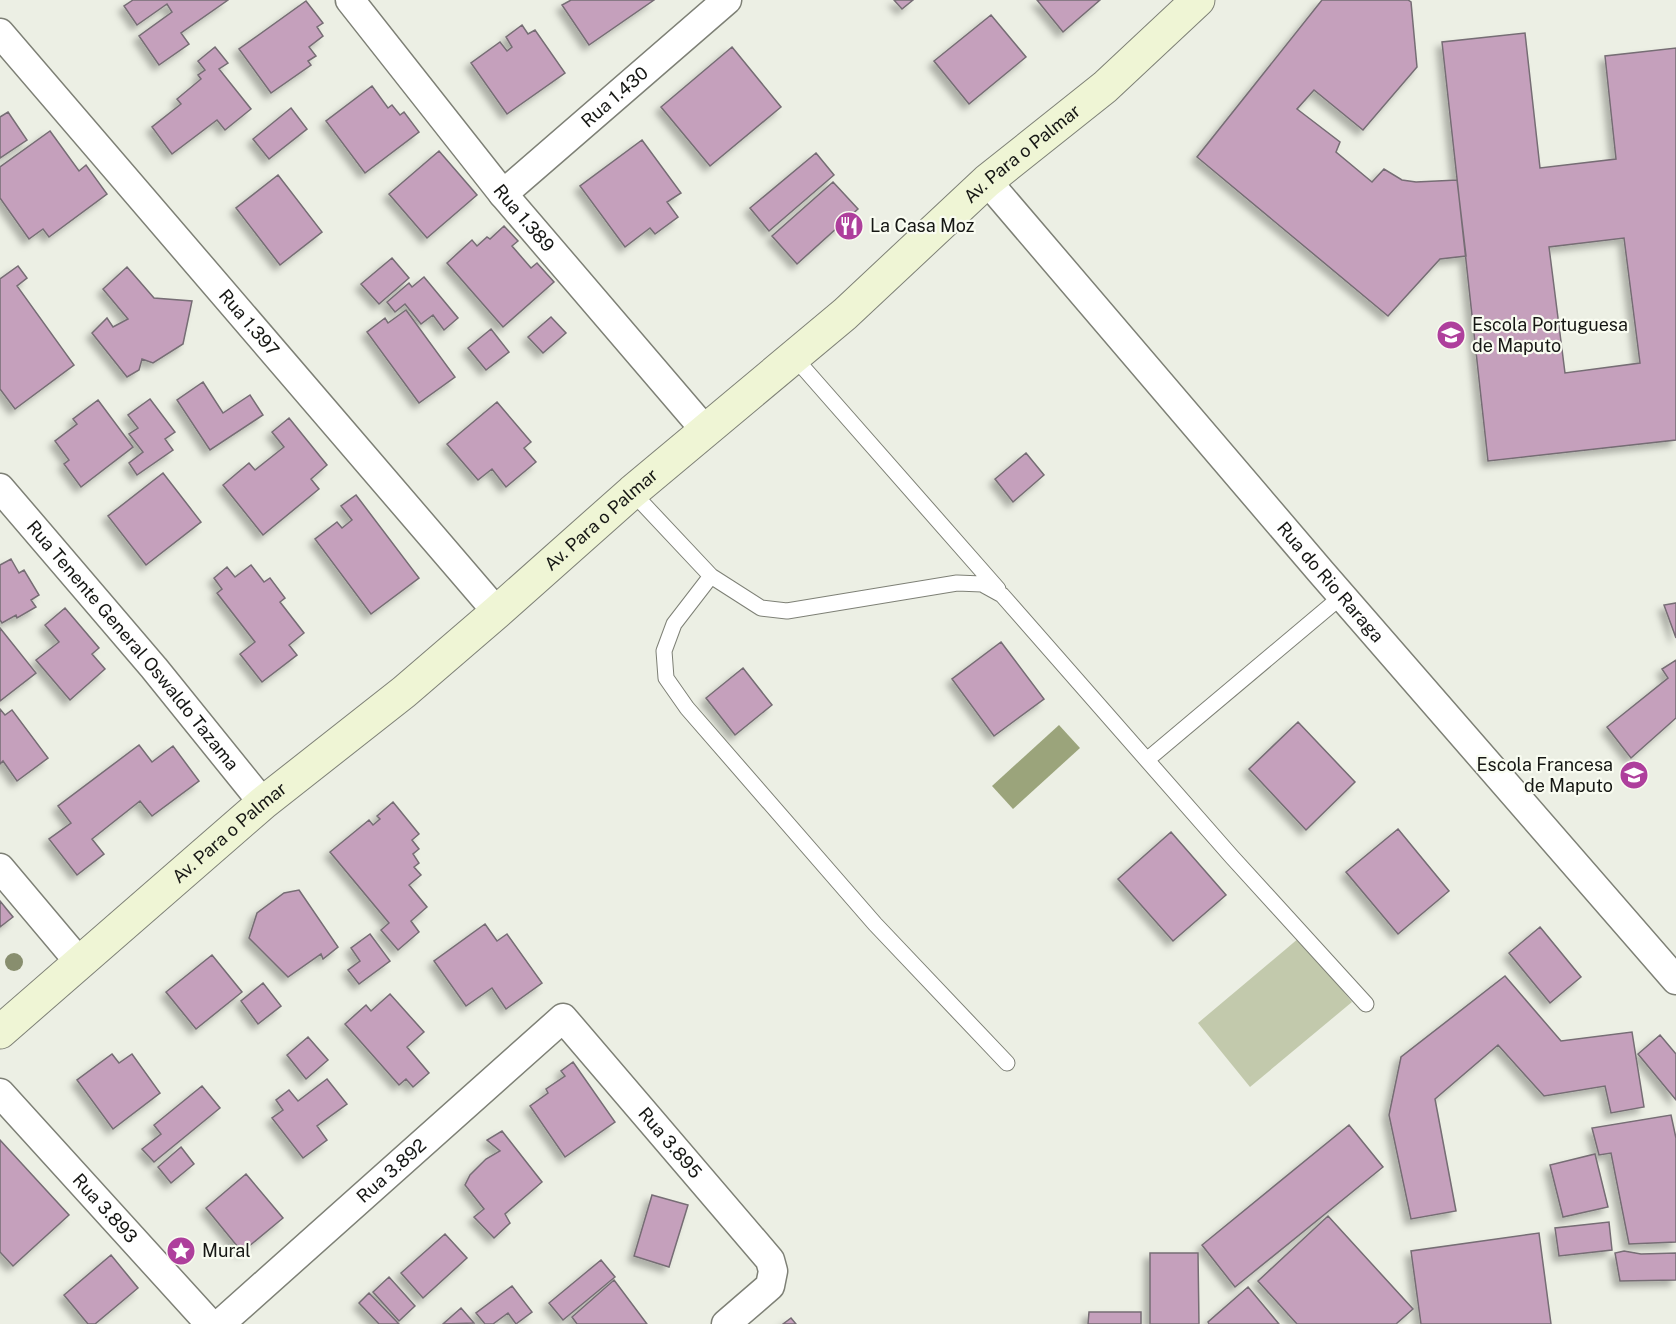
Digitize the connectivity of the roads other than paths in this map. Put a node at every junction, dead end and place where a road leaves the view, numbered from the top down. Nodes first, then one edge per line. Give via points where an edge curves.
1 (350, 0) edge
2 (727, 0) edge
3 (1198, 0) edge
4 (0, 33) edge
5 (987, 181) junction
6 (503, 194) junction
7 (794, 357) junction
8 (705, 430) junction
9 (0, 488) edge
10 (632, 492) junction
11 (711, 576) junction
12 (1002, 595) junction
13 (1342, 596) junction
14 (497, 612) junction
15 (1148, 759) junction
16 (263, 803) junction
17 (0, 868) edge
18 (80, 963) junction
19 (1676, 980) edge
20 (1366, 1004) dead end
21 (562, 1018) joint
22 (0, 1032) edge
23 (1007, 1063) dead end
24 (0, 1093) edge
25 (210, 1324) edge
26 (220, 1324) edge
27 (726, 1324) edge

1 - 6 street, Rua 1.389
2 - 6 street, Rua 1.430
3 - 5 main road, Av. Para o Palmar via 1105,87
4 - 14 street, Rua 1.397
5 - 7 main road, Av. Para o Palmar
5 - 13 street, Rua do Rio Raraga
6 - 8 street, Rua 1.389
7 - 8 main road, Av. Para o Palmar
7 - 12 lane
8 - 10 main road, Av. Para o Palmar
9 - 16 street, Rua Tenente General Oswaldo Tazama
10 - 11 lane
10 - 14 main road, Av. Para o Palmar
11 - 12 lane via 761,608 787,611 957,583 982,584
11 - 23 lane via 674,624 664,651 666,678 687,708 874,924
12 - 15 lane
13 - 15 lane
13 - 19 street, Rua do Rio Raraga
14 - 16 main road, Av. Para o Palmar via 404,692
15 - 20 lane
16 - 18 main road, Av. Para o Palmar
17 - 18 street
18 - 22 main road, Av. Para o Palmar
21 - 26 street, Rua 3.892
21 - 27 street, Rua 3.895 via 770,1260 770,1286
24 - 25 street, Rua 3.893

